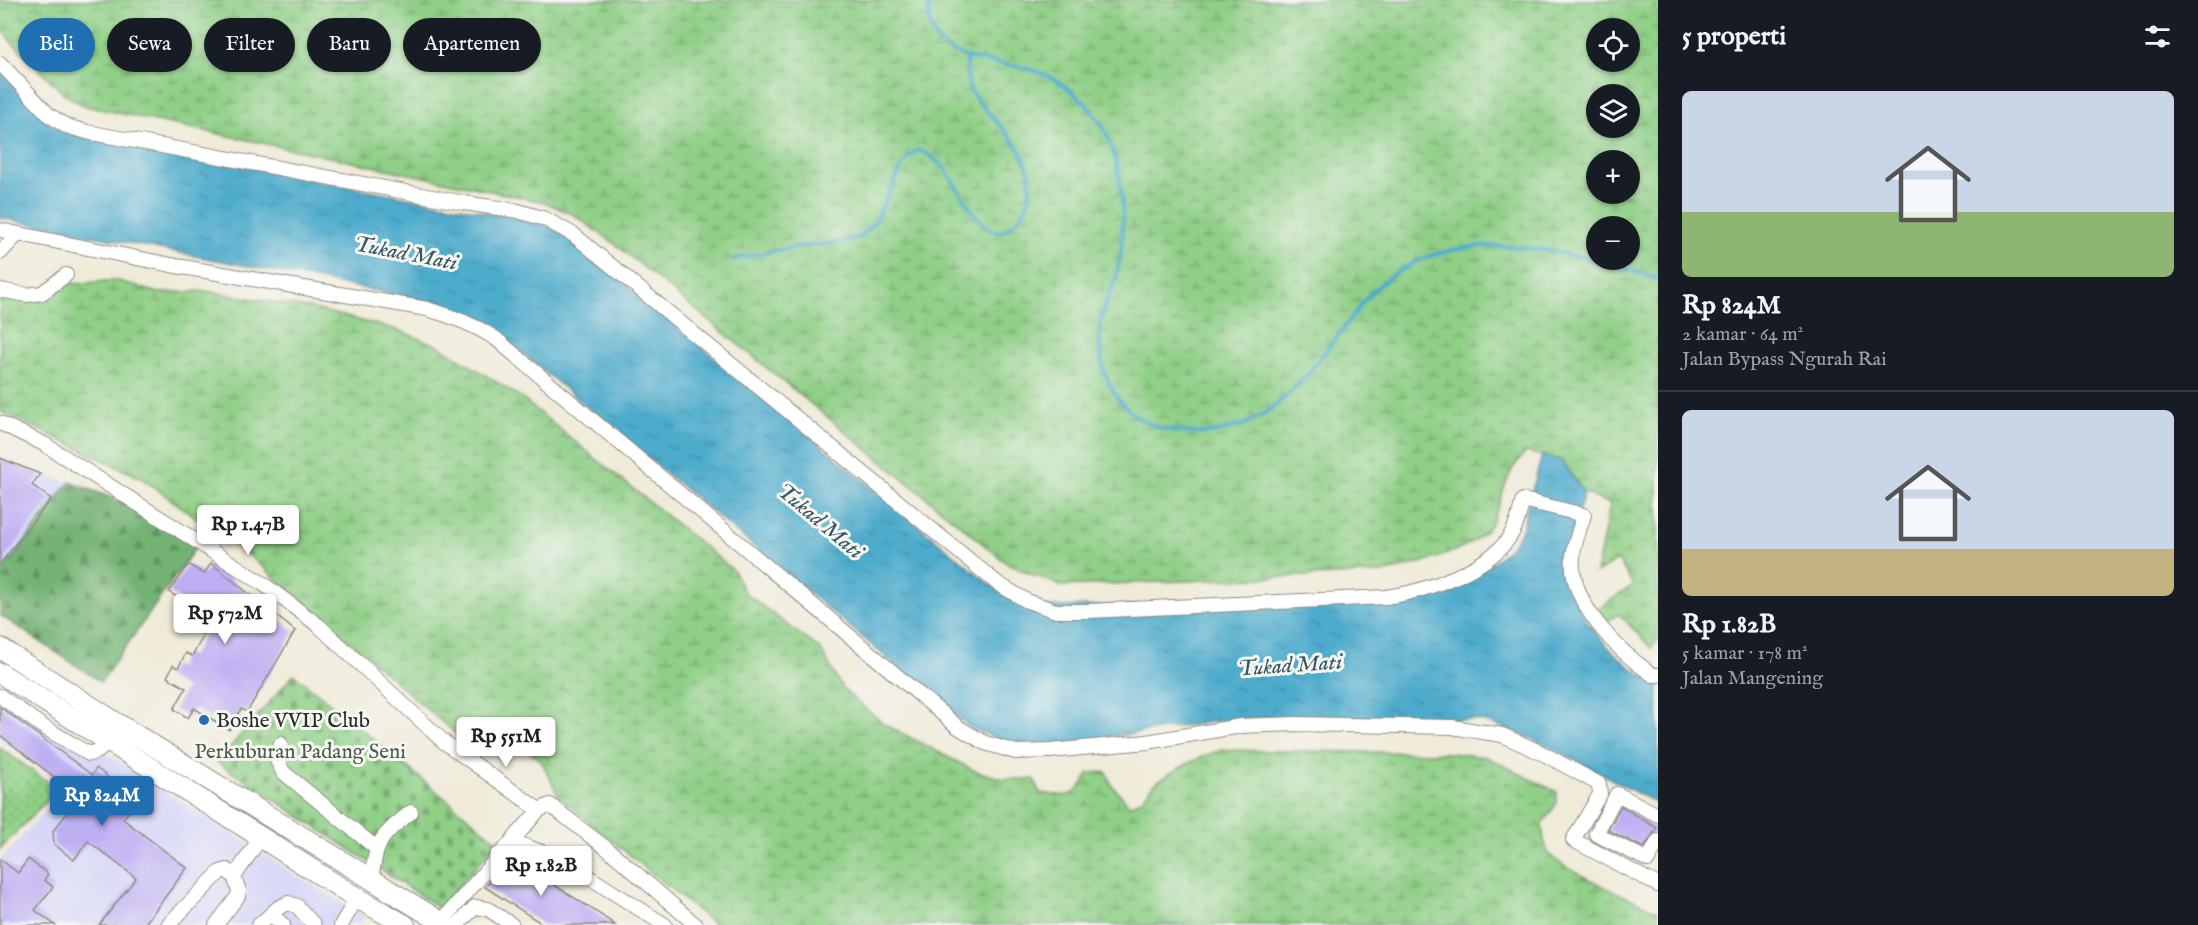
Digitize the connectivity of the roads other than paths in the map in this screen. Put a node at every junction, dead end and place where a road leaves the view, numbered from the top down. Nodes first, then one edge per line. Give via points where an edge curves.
1 (0, 63) edge
2 (0, 230) edge
3 (17, 235) junction
4 (0, 253) edge
5 (66, 275) dead end
6 (0, 290) edge
7 (0, 423) edge
8 (0, 648) edge
9 (1658, 675) edge
10 (2, 685) edge
11 (281, 744) dead end
12 (539, 810) junction
13 (411, 812) dead end
14 (1658, 815) edge
15 (261, 837) junction
16 (512, 841) junction
17 (1658, 841) edge
18 (376, 848) junction
19 (234, 877) junction
20 (371, 880) junction
21 (1658, 885) edge
22 (357, 898) junction
23 (271, 914) junction
24 (448, 924) edge
25 (168, 925) edge
26 (216, 925) edge
27 (259, 925) edge
28 (283, 925) edge
29 (314, 925) edge
30 (341, 925) edge
31 (405, 925) edge
32 (512, 925) edge
33 (665, 925) edge
34 (696, 925) edge

1 - 9 street via 49,116 66,126 545,219 574,235 997,584 1028,601 1056,611 1407,594 1476,566 1497,551 1513,532 1524,500 1584,515 1573,556 1580,596 1599,625 1634,662
2 - 3 street
3 - 4 street
3 - 21 street via 427,309 476,326 958,727 985,743 1016,752 1050,751 1147,742 1241,726 1295,724 1452,727 1502,735 1599,784 1600,794 1573,840
5 - 6 street via 42,292 27,295
7 - 12 street via 44,444 262,584 318,625 444,741
8 - 20 highway
10 - 15 highway via 110,741
11 - 18 street via 277,760 283,772
12 - 16 street
12 - 34 street via 555,807
13 - 18 street
14 - 17 street via 1617,794 1596,834 1648,860
15 - 19 street
15 - 22 highway
16 - 24 street
16 - 33 street via 560,859
18 - 20 street
19 - 25 street via 227,870 220,872
19 - 26 street via 238,896
20 - 24 highway
22 - 30 street
22 - 31 highway
23 - 27 street
23 - 28 street
23 - 29 street via 288,903 297,906
24 - 32 street via 476,907 488,909

